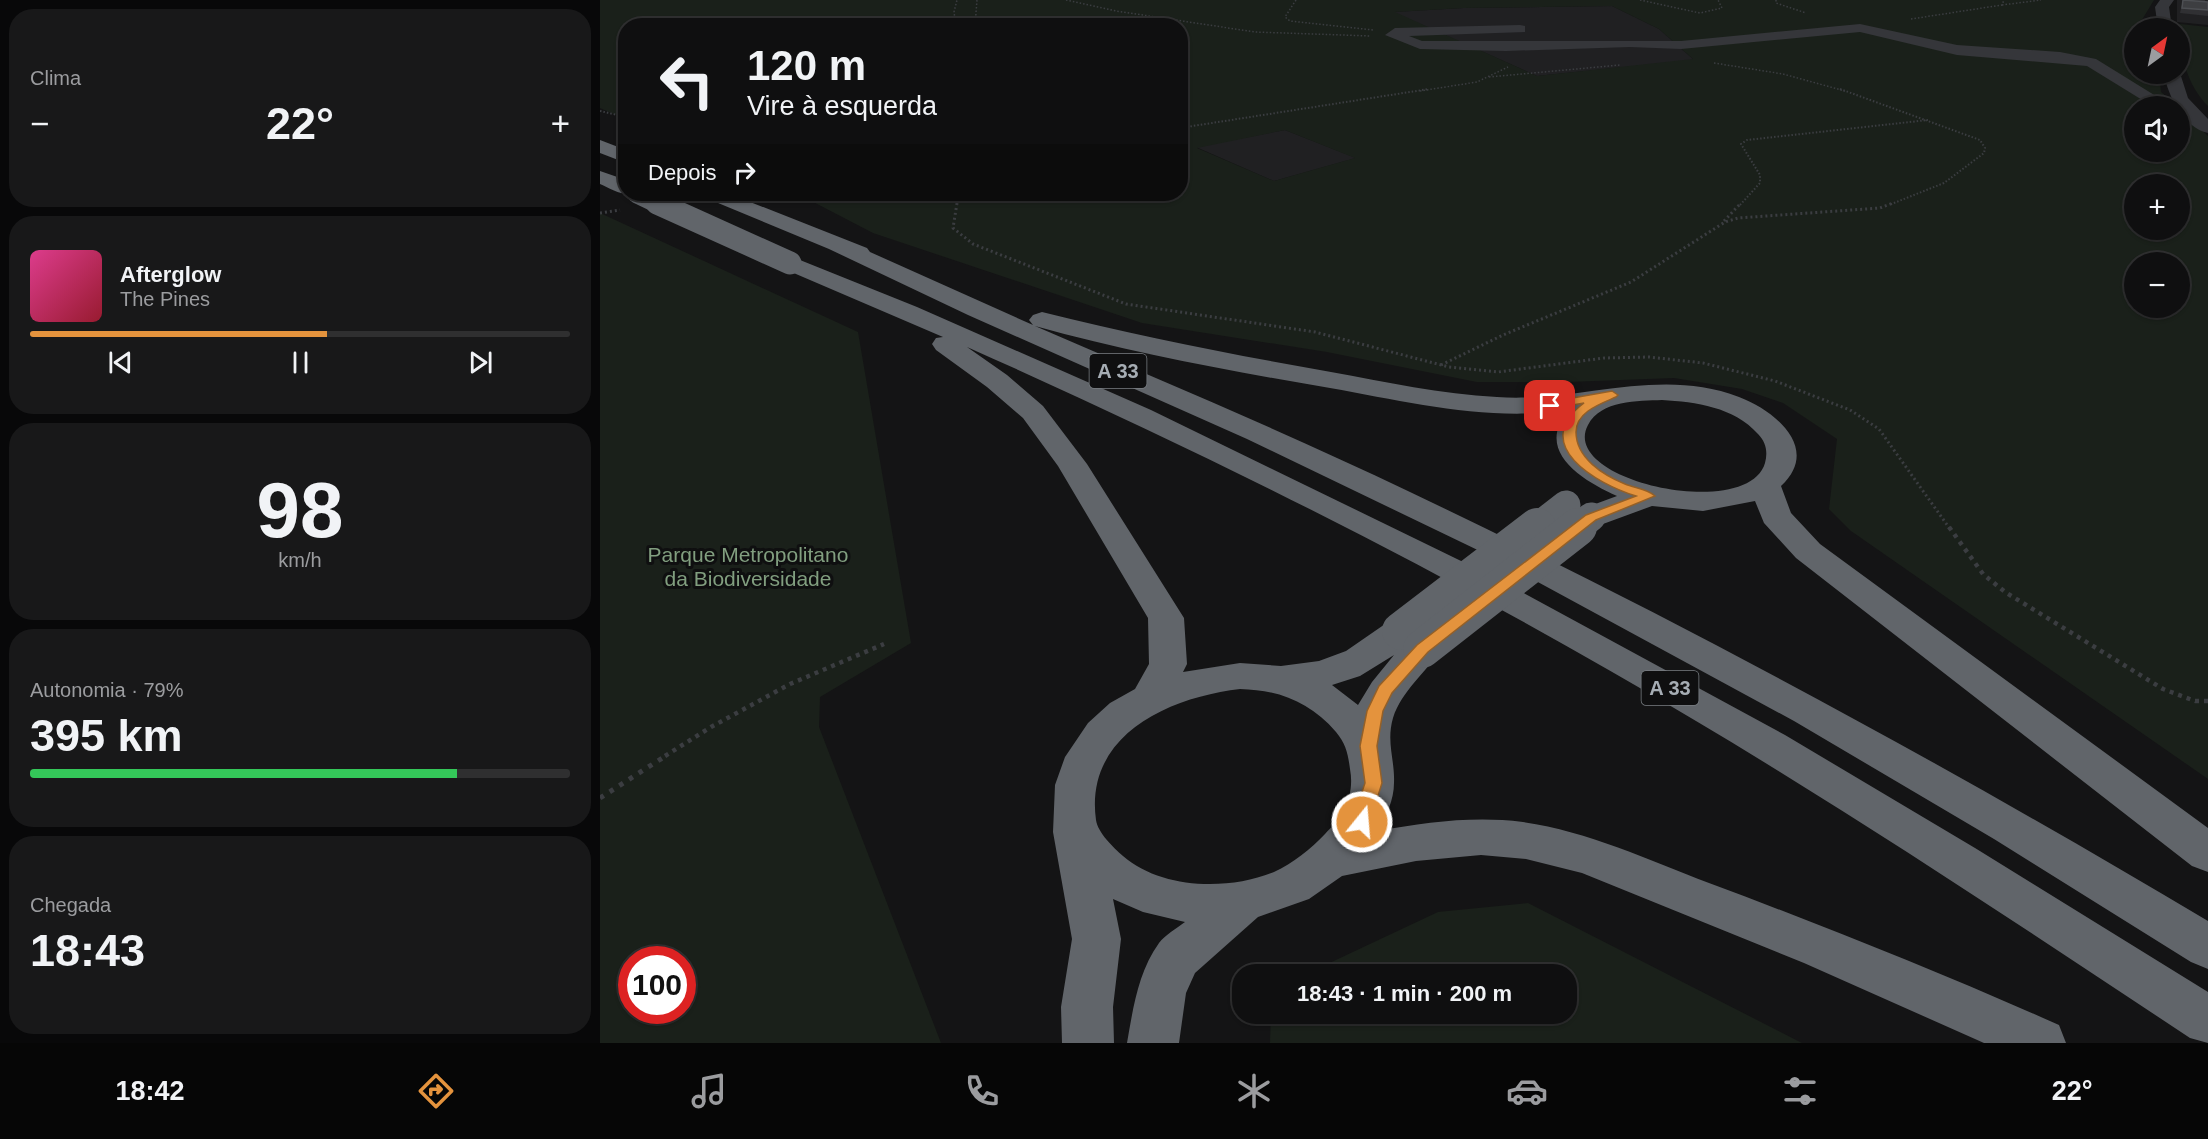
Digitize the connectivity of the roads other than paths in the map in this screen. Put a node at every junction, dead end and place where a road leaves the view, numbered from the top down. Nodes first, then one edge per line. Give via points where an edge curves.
1 (2167, 0) edge
2 (2164, 18) edge
3 (1520, 29) dead end
4 (2173, 84) edge
5 (2147, 96) edge
6 (2208, 128) edge
7 (2190, 130) edge
8 (2208, 146) edge
9 (600, 147) edge
10 (618, 154) edge
11 (600, 177) edge
12 (618, 185) edge
13 (653, 201) edge
14 (730, 201) edge
15 (838, 246) junction
16 (790, 263) junction
17 (1612, 395) junction
18 (1570, 442) junction
19 (1765, 485) junction
20 (1648, 496) junction
21 (1579, 511) junction
22 (1411, 640) junction
23 (1280, 680) junction
24 (1151, 696) junction
25 (1368, 746) junction
26 (1074, 819) junction
27 (2208, 853) edge
28 (1331, 859) junction
29 (1243, 901) junction
30 (2208, 947) edge
31 (2208, 1021) edge
32 (1088, 1043) edge
33 (1153, 1043) edge
34 (2040, 1043) edge

1 - 2 lane via 2162,7
3 - 5 lane via 1395,34 1420,45 1681,45 1860,28 1958,50 2091,62
4 - 6 lane via 2174,91 2195,118
7 - 8 lane
9 - 10 highway
11 - 12 highway
13 - 16 highway, A 33, bridge
14 - 15 highway, A 33
15 - 17 highway via 1032,317 1188,355 1499,406 1550,406
15 - 30 highway, A 33 via 927,289 1281,443 1608,602 1874,748
16 - 24 highway via 936,338 1033,412 1072,464 1166,618 1168,664
16 - 31 highway, A 33 via 900,307 1138,415 1345,514 1537,614 1831,783
17 - 18 highway via 1578,414 1570,427
17 - 19 highway via 1665,389 1694,392 1746,410 1766,423 1779,439 1783,455 1779,471
18 - 20 highway via 1578,458 1594,473
18 - 21 highway via 1583,473
19 - 20 highway via 1714,501
19 - 27 highway via 1776,516 1808,551
20 - 21 highway
21 - 22 highway, bridge
22 - 23 highway via 1344,669
22 - 25 highway via 1375,711
23 - 24 highway via 1248,675 1215,677
23 - 25 highway via 1310,689 1335,704 1355,723
24 - 26 highway via 1116,719 1090,748 1075,783
25 - 28 highway via 1373,783 1362,822
26 - 29 highway via 1086,850 1112,877 1150,896 1195,904
26 - 32 highway via 1097,932 1087,1006
28 - 29 highway via 1291,886
28 - 34 highway via 1461,837 1541,843 1581,854 1737,914 1944,998
29 - 33 highway via 1177,958 1161,993

